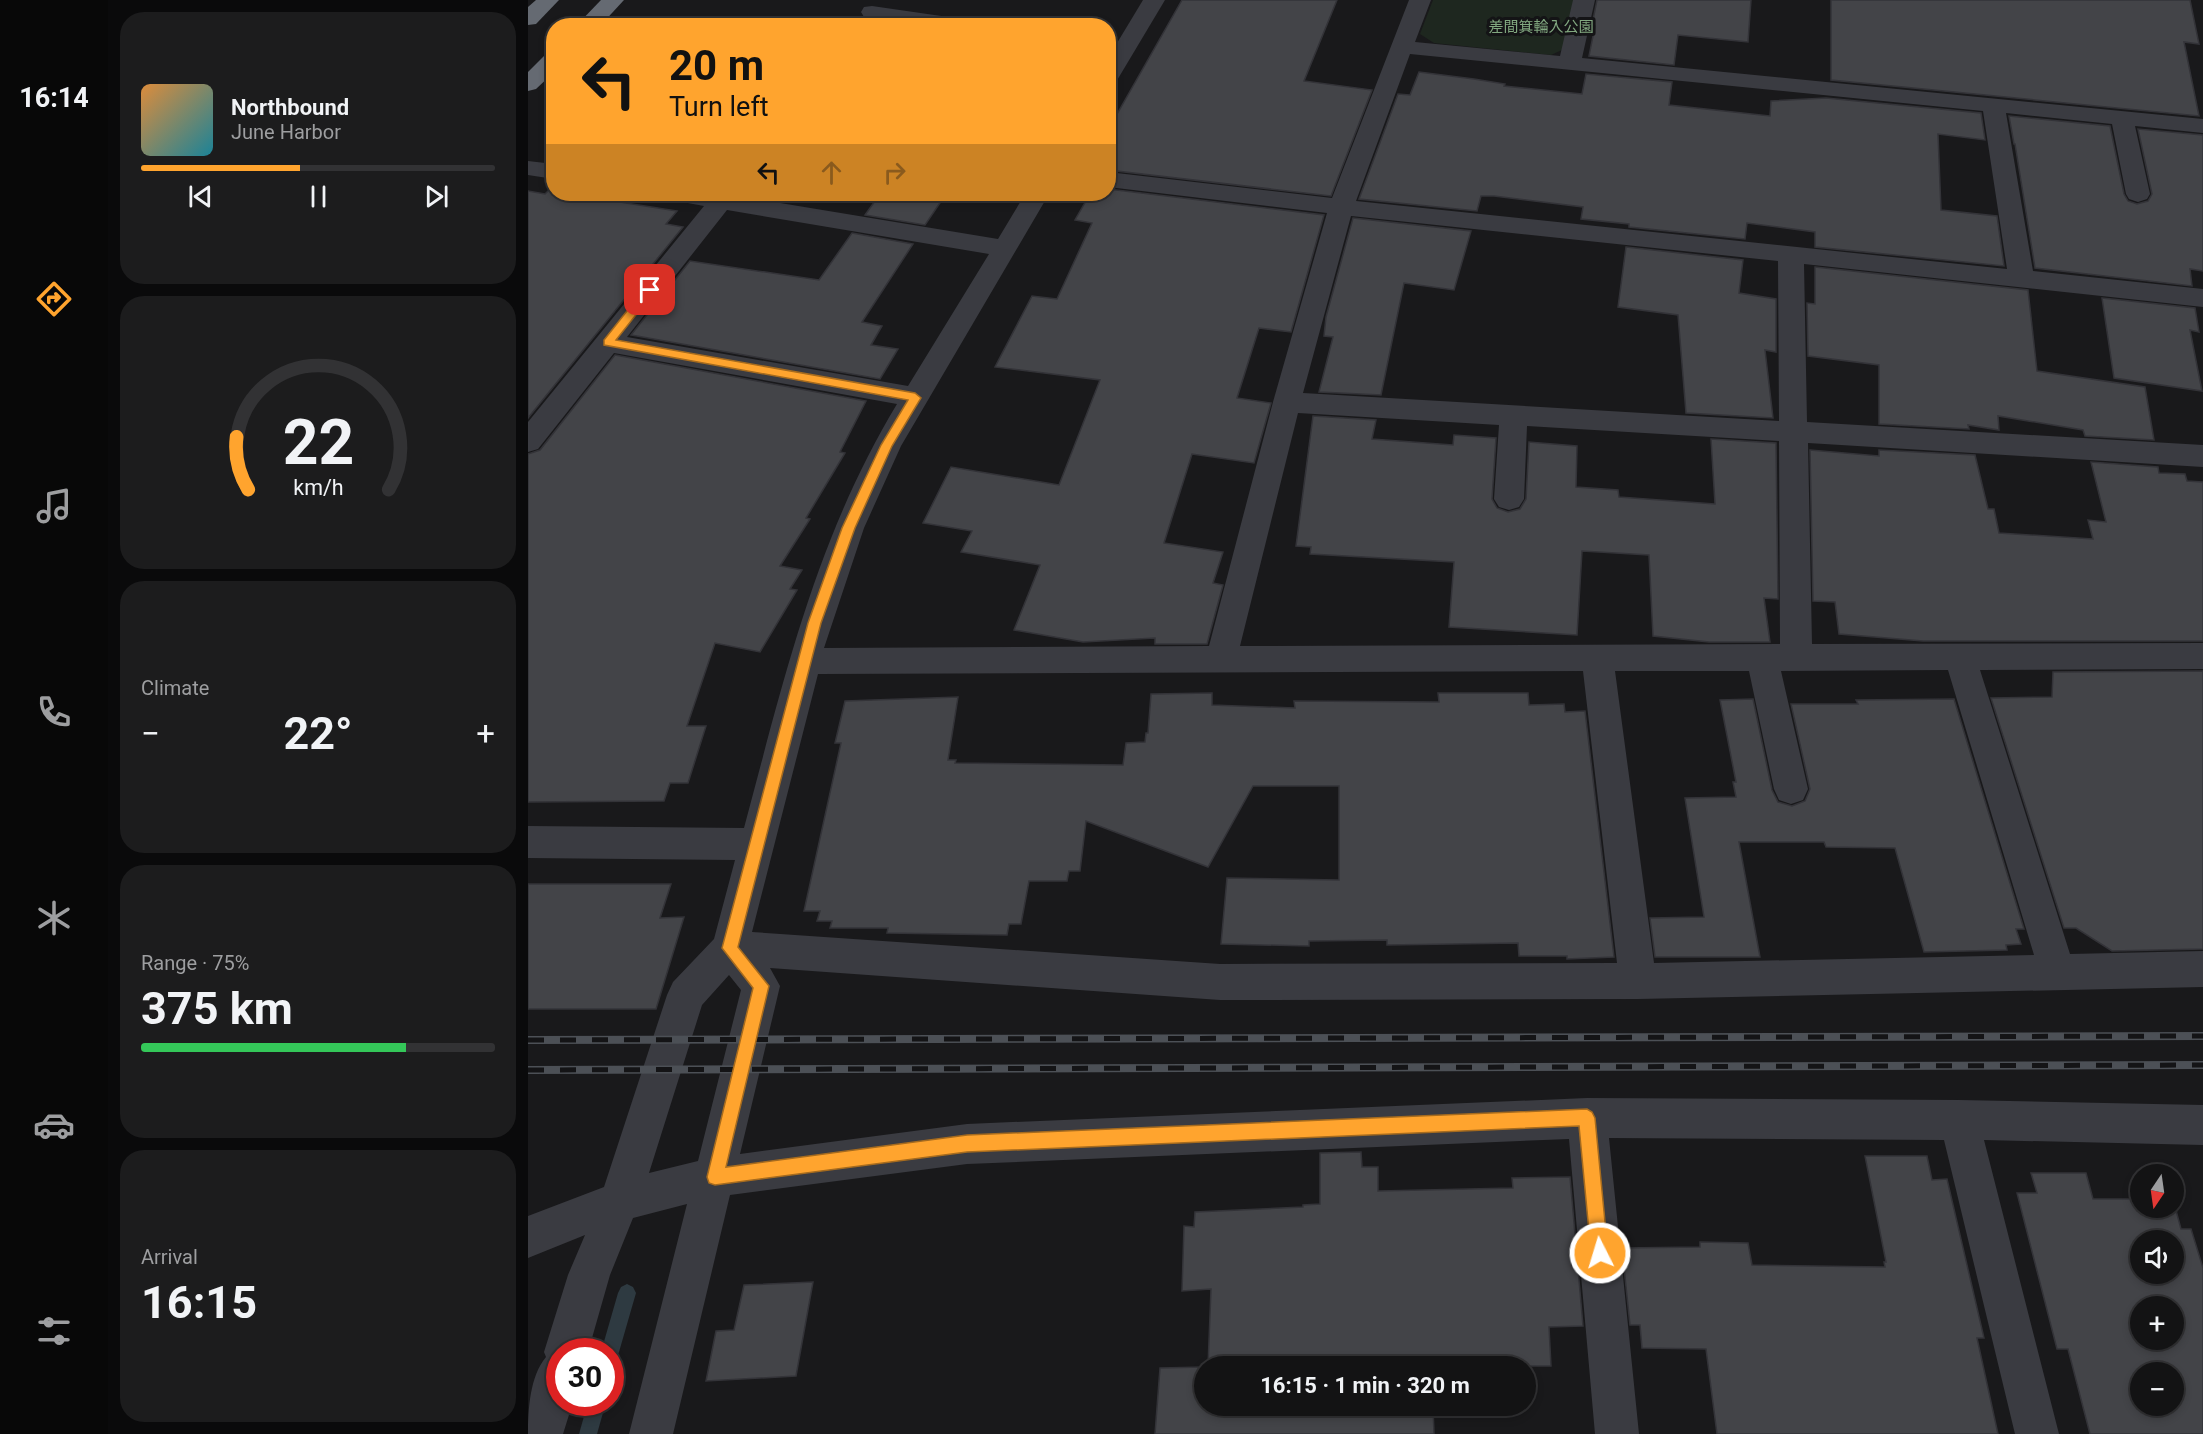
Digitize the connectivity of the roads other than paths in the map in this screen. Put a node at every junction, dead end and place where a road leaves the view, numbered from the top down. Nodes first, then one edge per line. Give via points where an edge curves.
1 (548, 0) edge
2 (613, 0) edge
3 (1154, 0) edge
4 (1420, 0) edge
5 (1584, 0) edge
6 (872, 13) edge
7 (595, 18) edge
8 (907, 18) edge
9 (528, 19) edge
10 (1402, 47) junction
11 (1570, 62) junction
12 (1116, 63) edge
13 (546, 67) edge
14 (528, 84) edge
15 (1993, 104) junction
16 (2122, 118) junction
17 (2203, 126) edge
18 (1116, 180) edge
19 (2138, 194) dead end
20 (722, 201) edge
21 (741, 201) edge
22 (1033, 201) edge
23 (1341, 207) junction
24 (1004, 248) junction
25 (1791, 254) junction
26 (2021, 279) junction
27 (2203, 298) edge
28 (608, 343) junction
29 (915, 398) junction
30 (1287, 402) junction
31 (1514, 415) junction
32 (1792, 431) junction
33 (528, 442) edge
34 (2203, 456) edge
35 (1509, 499) dead end
36 (2203, 656) edge
37 (1796, 657) junction
38 (1959, 657) junction
39 (1597, 658) junction
40 (1762, 658) junction
41 (1221, 660) junction
42 (804, 661) junction
43 (1791, 789) dead end
44 (528, 842) edge
45 (757, 844) junction
46 (730, 948) junction
47 (2203, 969) edge
48 (2057, 970) junction
49 (1638, 981) junction
50 (1587, 1118) junction
51 (1959, 1120) junction
52 (2203, 1125) edge
53 (715, 1177) junction
54 (620, 1201) junction
55 (528, 1237) edge
56 (570, 1338) edge
57 (547, 1416) edge
58 (541, 1434) edge
59 (651, 1434) edge
60 (1617, 1434) edge
61 (2037, 1434) edge

1 - 9 highway
2 - 7 highway
3 - 12 street
4 - 10 street
5 - 11 street
6 - 8 street
10 - 11 street
10 - 23 street
11 - 15 street
13 - 14 highway
15 - 16 street
15 - 26 street
16 - 17 street
16 - 19 street
18 - 23 street
20 - 28 street
21 - 24 street
22 - 24 street
23 - 25 street
23 - 30 street
24 - 29 street
25 - 26 street
25 - 32 street
26 - 27 street
28 - 29 street
28 - 33 street
29 - 42 street via 886,445 849,528
30 - 31 street
30 - 41 street
31 - 32 street
31 - 35 street
32 - 34 street
32 - 37 street
36 - 38 street
37 - 38 street
37 - 40 street
38 - 48 street
39 - 40 street
39 - 41 street
39 - 49 street
40 - 43 street
41 - 42 street
42 - 45 street
44 - 45 street
45 - 46 street
46 - 49 street via 1220,982
46 - 53 street via 761,986
46 - 54 street via 686,995
47 - 48 street
48 - 49 street
50 - 51 street
50 - 53 street via 967,1143
50 - 60 street
51 - 52 street
51 - 61 street
53 - 54 street
53 - 59 street
54 - 55 street
54 - 56 street via 589,1275
57 - 58 street

